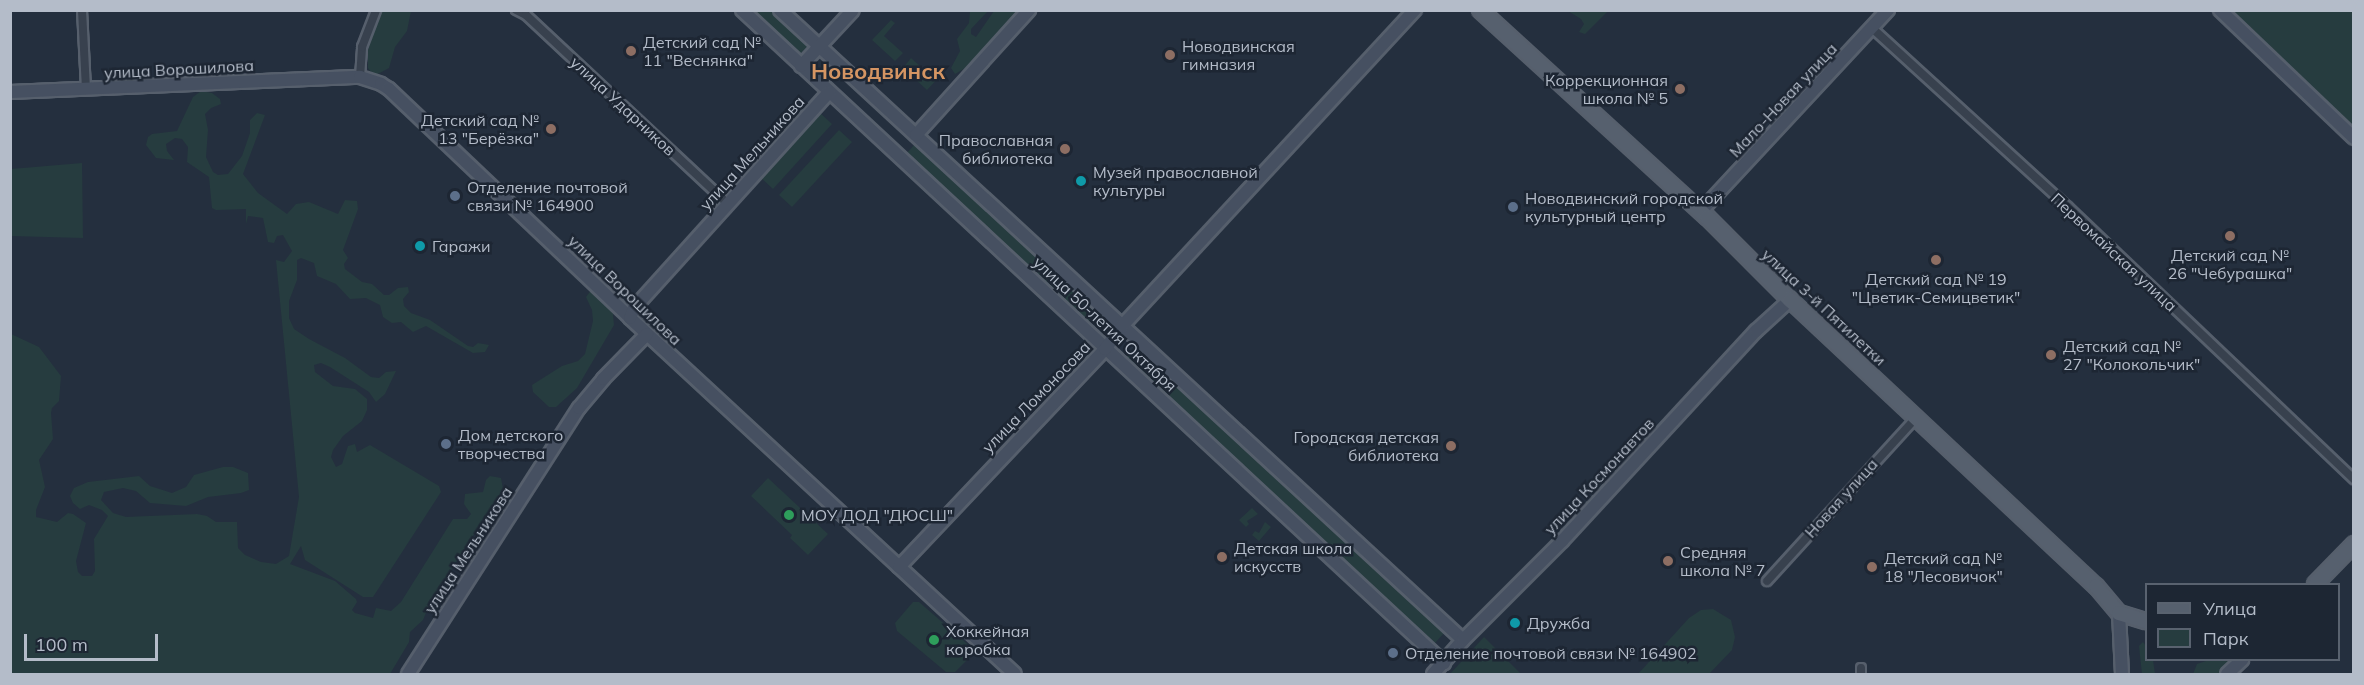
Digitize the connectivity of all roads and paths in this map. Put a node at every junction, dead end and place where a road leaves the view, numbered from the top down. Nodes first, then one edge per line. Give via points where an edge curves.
1 (82, 10) edge
2 (376, 10) edge
3 (516, 10) edge
4 (742, 10) edge
5 (780, 10) edge
6 (853, 10) edge
7 (1029, 10) edge
8 (1415, 10) edge
9 (1480, 10) edge
10 (1888, 10) edge
11 (2220, 10) edge
12 (1872, 28) junction
13 (819, 46) junction
14 (801, 66) junction
15 (360, 77) junction
16 (86, 89) junction
17 (10, 92) edge
18 (829, 92) junction
19 (916, 135) junction
20 (2354, 138) edge
21 (728, 204) junction
22 (1701, 211) junction
23 (1790, 300) junction
24 (630, 318) junction
25 (1123, 325) junction
26 (647, 334) junction
27 (1105, 349) junction
28 (1917, 417) junction
29 (2354, 479) edge
30 (2354, 544) edge
31 (899, 567) junction
32 (1767, 581) dead end
33 (2317, 583) edge
34 (2119, 613) junction
35 (2145, 621) edge
36 (1463, 640) junction
37 (2240, 661) edge
38 (1444, 663) junction
39 (408, 675) edge
40 (1015, 675) edge
41 (1433, 675) edge
42 (2122, 675) edge
43 (2227, 675) edge

1 - 16 street
2 - 15 street via 362,47
3 - 21 street, улица Ударников via 526,15
4 - 14 main road, улица 50-летия Октября
5 - 13 main road, улица 50-летия Октября
6 - 13 main road
7 - 19 main road
8 - 25 main road, улица Ломоносова
9 - 22 main road, улица 3-й Пятилетки
10 - 12 main road, Мало-Новая улица
11 - 20 main road
12 - 22 main road, Мало-Новая улица
12 - 29 street, Первомайская улица via 2068,207
13 - 14 main road
13 - 19 main road, улица 50-летия Октября
14 - 18 main road, улица 50-летия Октября
15 - 16 main road, улица Ворошилова
15 - 24 main road, улица Ворошилова via 389,89
16 - 17 main road, улица Ворошилова
18 - 21 main road, улица Мельникова
18 - 27 main road, улица 50-летия Октября
19 - 25 main road, улица 50-летия Октября
21 - 24 main road, улица Мельникова via 633,308
22 - 23 main road, улица 3-й Пятилетки
23 - 28 main road, улица 3-й Пятилетки
23 - 36 main road, улица Космонавтов via 1756,331 1562,541
24 - 26 main road, улица Ворошилова
25 - 27 main road, улица Ломоносова
25 - 36 main road, улица 50-летия Октября
26 - 31 main road, улица Ворошилова
26 - 39 main road, улица Мельникова via 579,408
27 - 31 main road, улица Ломоносова
27 - 38 main road, улица 50-летия Октября
28 - 32 street, Новая улица
28 - 34 main road, улица 3-й Пятилетки via 2096,586
30 - 33 main road
31 - 40 main road, улица Ворошилова
34 - 35 main road
34 - 42 main road
36 - 38 main road, улица Космонавтов
37 - 43 main road
38 - 41 main road, улица Космонавтов

